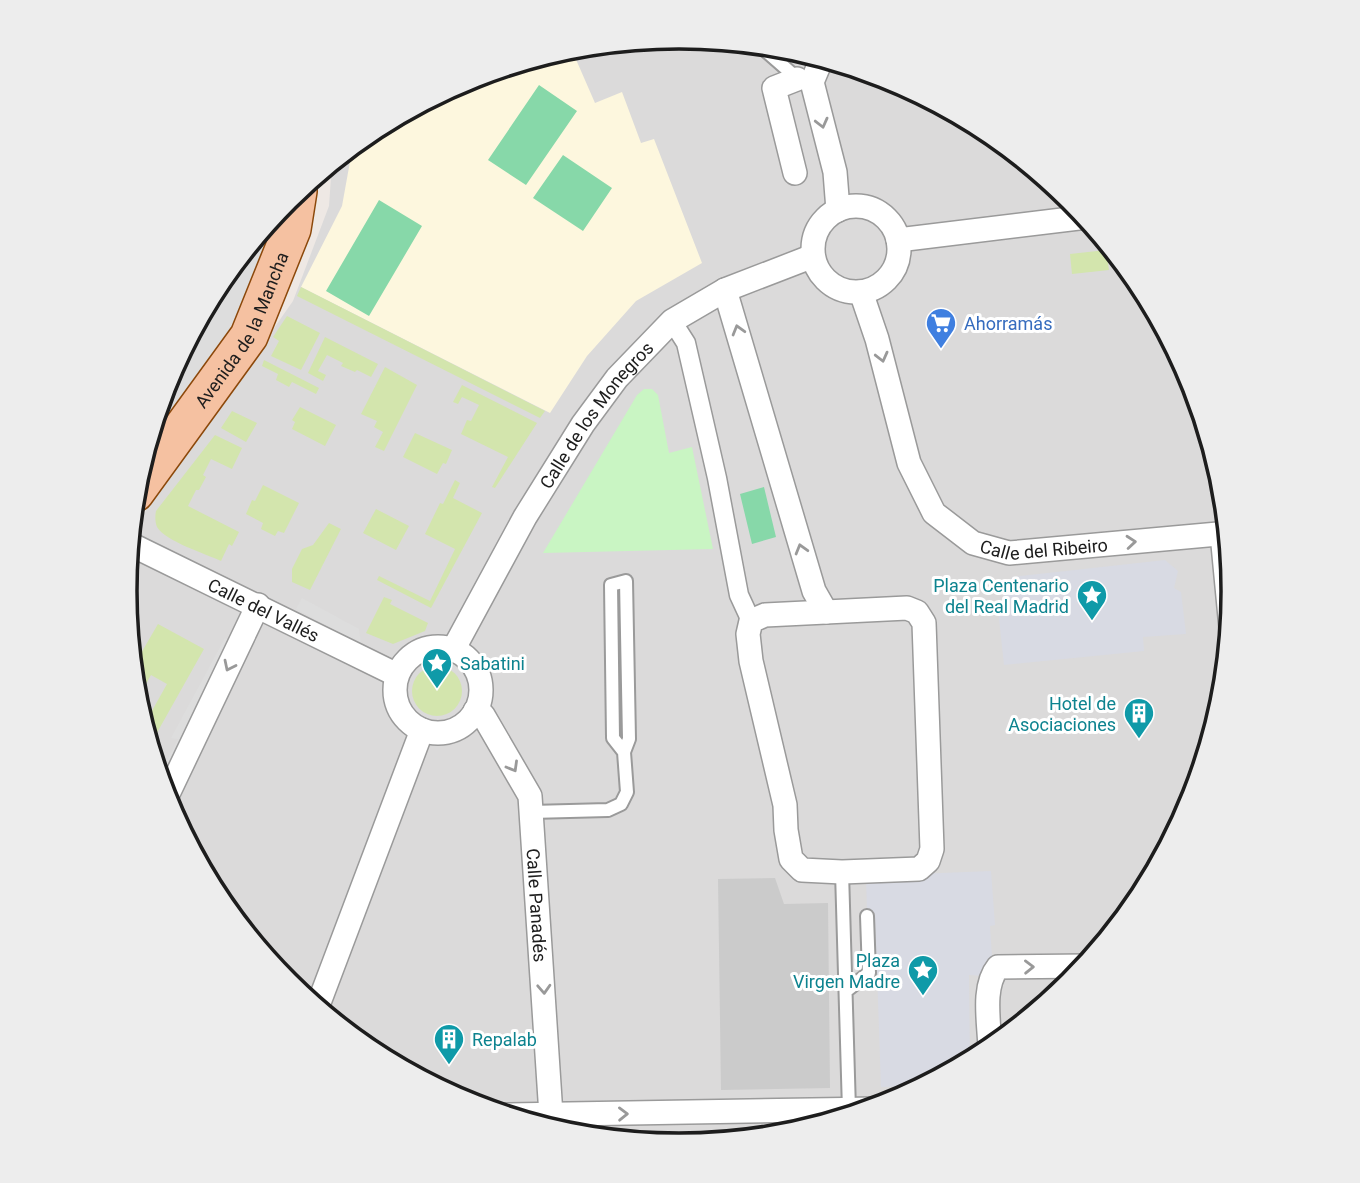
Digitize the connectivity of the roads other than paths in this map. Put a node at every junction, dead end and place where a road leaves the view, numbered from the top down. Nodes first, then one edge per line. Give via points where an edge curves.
1 (776, 58) edge
2 (816, 66) edge
3 (805, 81) junction
4 (795, 173) dead end
5 (295, 209) edge
6 (838, 210) junction
7 (1068, 213) edge
8 (898, 240) junction
9 (813, 256) junction
10 (725, 290) junction
11 (861, 292) junction
12 (672, 321) junction
13 (152, 469) edge
14 (1219, 535) edge
15 (140, 549) edge
16 (258, 605) junction
17 (826, 612) junction
18 (751, 621) junction
19 (453, 650) junction
20 (397, 675) junction
21 (475, 711) junction
22 (422, 730) junction
23 (624, 752) junction
24 (173, 784) edge
25 (531, 812) junction
26 (842, 872) junction
27 (867, 916) dead end
28 (1072, 966) edge
29 (846, 990) junction
30 (321, 998) edge
31 (990, 1037) edge
32 (849, 1107) edge
33 (838, 1110) edge
34 (537, 1115) edge
35 (551, 1115) junction

1 - 3 lane
2 - 3 street
3 - 4 street via 774,88
3 -> 6 street via 835,172
5 - 13 main road, Avenida de la Mancha via 292,229 249,337
6 - 8 street via 853,206 871,209 888,220
6 - 9 street via 817,229
7 - 8 street
8 - 11 street via 894,271 875,288
9 - 10 street, Calle de los Monegros
9 - 11 street via 829,283
10 - 12 street, Calle de los Monegros
17 -> 10 street via 814,592
11 -> 14 street, Calle del Ribeiro via 909,463 934,513 974,543 1009,553
12 - 18 street via 685,343 739,595
12 - 19 street, Calle de los Monegros via 617,378 583,424 525,517
15 - 16 street, Calle del Vallés
16 - 20 street, Calle del Vallés
16 -> 24 street
17 - 18 street via 765,615
17 - 26 street via 907,608 917,612 924,623 932,849 919,869
18 - 26 street via 751,661 785,805 791,859 802,870
19 - 20 street via 440,647 414,654
19 - 21 street via 475,669 480,697
20 - 22 street via 398,708 408,722
21 - 22 street via 452,731
21 -> 25 street, Calle Panadés via 483,715 530,796
22 - 30 street
23 - 23 lane via 613,738 611,585 626,581 629,739
23 - 25 lane via 626,792 621,804 608,810
25 -> 35 street, Calle Panadés
26 - 29 lane
27 - 29 lane via 869,973
31 -> 28 street via 989,972 998,967
29 - 32 lane
35 -> 33 street
34 - 35 street

